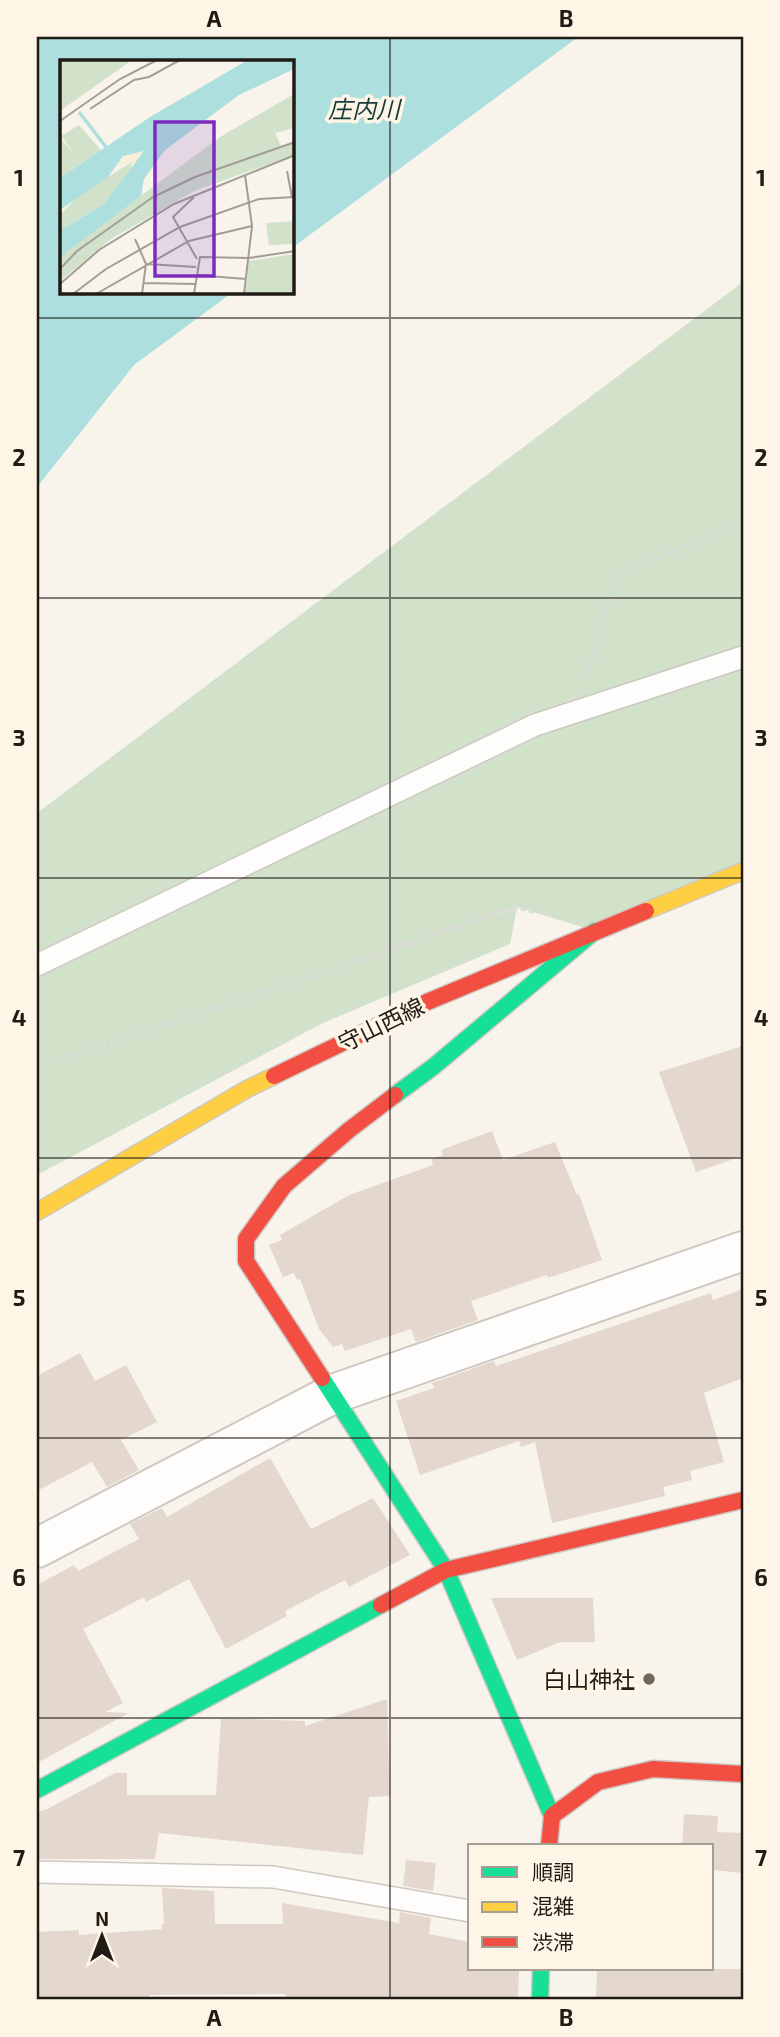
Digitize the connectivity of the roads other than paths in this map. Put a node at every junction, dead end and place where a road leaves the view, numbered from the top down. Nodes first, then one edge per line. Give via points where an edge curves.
1 (743, 657) edge
2 (743, 871) edge
3 (595, 931) junction
4 (37, 965) edge
5 (37, 1212) edge
6 (743, 1251) edge
7 (333, 1394) junction
8 (743, 1500) edge
9 (37, 1548) edge
10 (446, 1570) junction
11 (743, 1774) edge
12 (37, 1790) edge
13 (552, 1816) junction
14 (549, 1844) edge
15 (37, 1872) edge
16 (468, 1911) edge
17 (541, 1970) edge
18 (540, 2000) edge

1 - 4 lane via 535,725
2 - 3 street, 守山西線
3 - 5 street, 守山西線 via 427,1002 247,1088
3 - 7 street via 284,1186 246,1239 246,1261
6 - 7 street
7 - 9 street
7 - 10 street
8 - 10 street
10 - 12 street
10 - 13 street
11 - 13 street via 653,1769 598,1782
13 - 14 street
15 - 16 lane via 273,1877
17 - 18 street

